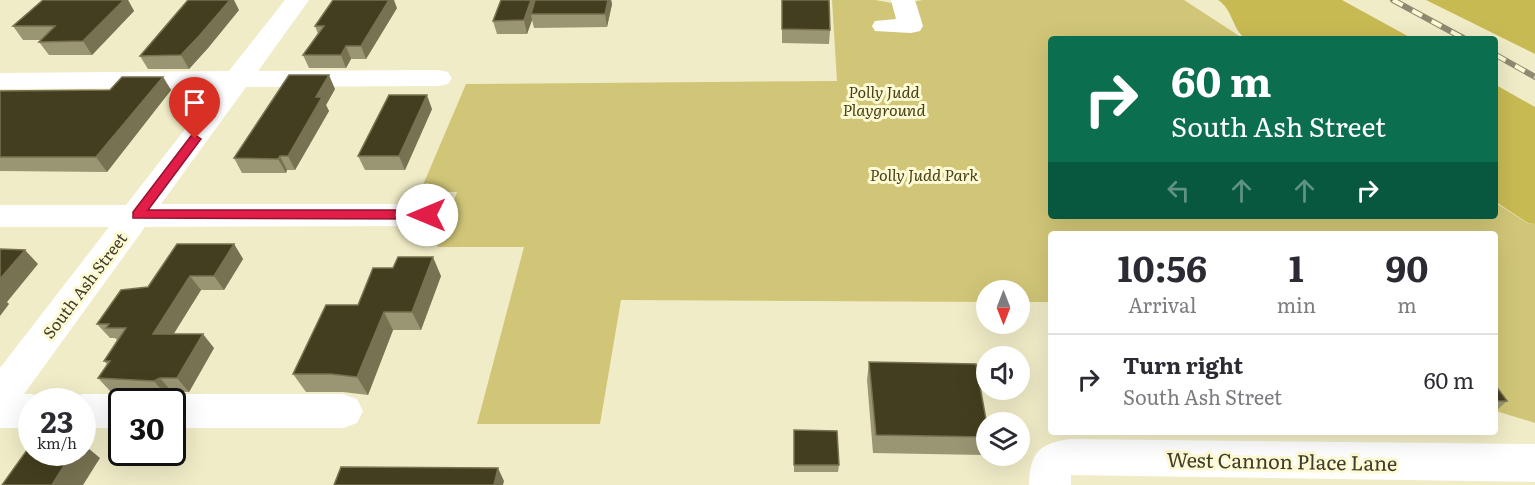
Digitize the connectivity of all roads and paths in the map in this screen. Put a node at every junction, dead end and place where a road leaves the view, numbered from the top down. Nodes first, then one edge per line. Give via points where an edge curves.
1 (297, 0) edge
2 (903, 0) edge
3 (884, 26) dead end
4 (439, 78) dead end
5 (0, 81) edge
6 (239, 81) junction
7 (138, 215) junction
8 (427, 215) dead end
9 (0, 216) edge
10 (0, 397) edge
11 (0, 411) edge
12 (18, 411) edge
13 (186, 411) edge
14 (343, 411) dead end
15 (1535, 463) edge
16 (1050, 484) edge

1 - 6 street, South Ash Street
2 - 3 street via 911,26
4 - 6 street
5 - 6 street
6 - 7 street, South Ash Street
7 - 8 street
7 - 9 street
7 - 10 street, South Ash Street
11 - 12 street
13 - 14 street
15 - 16 street, West Cannon Place Lane via 1071,458 1059,459 1050,466

